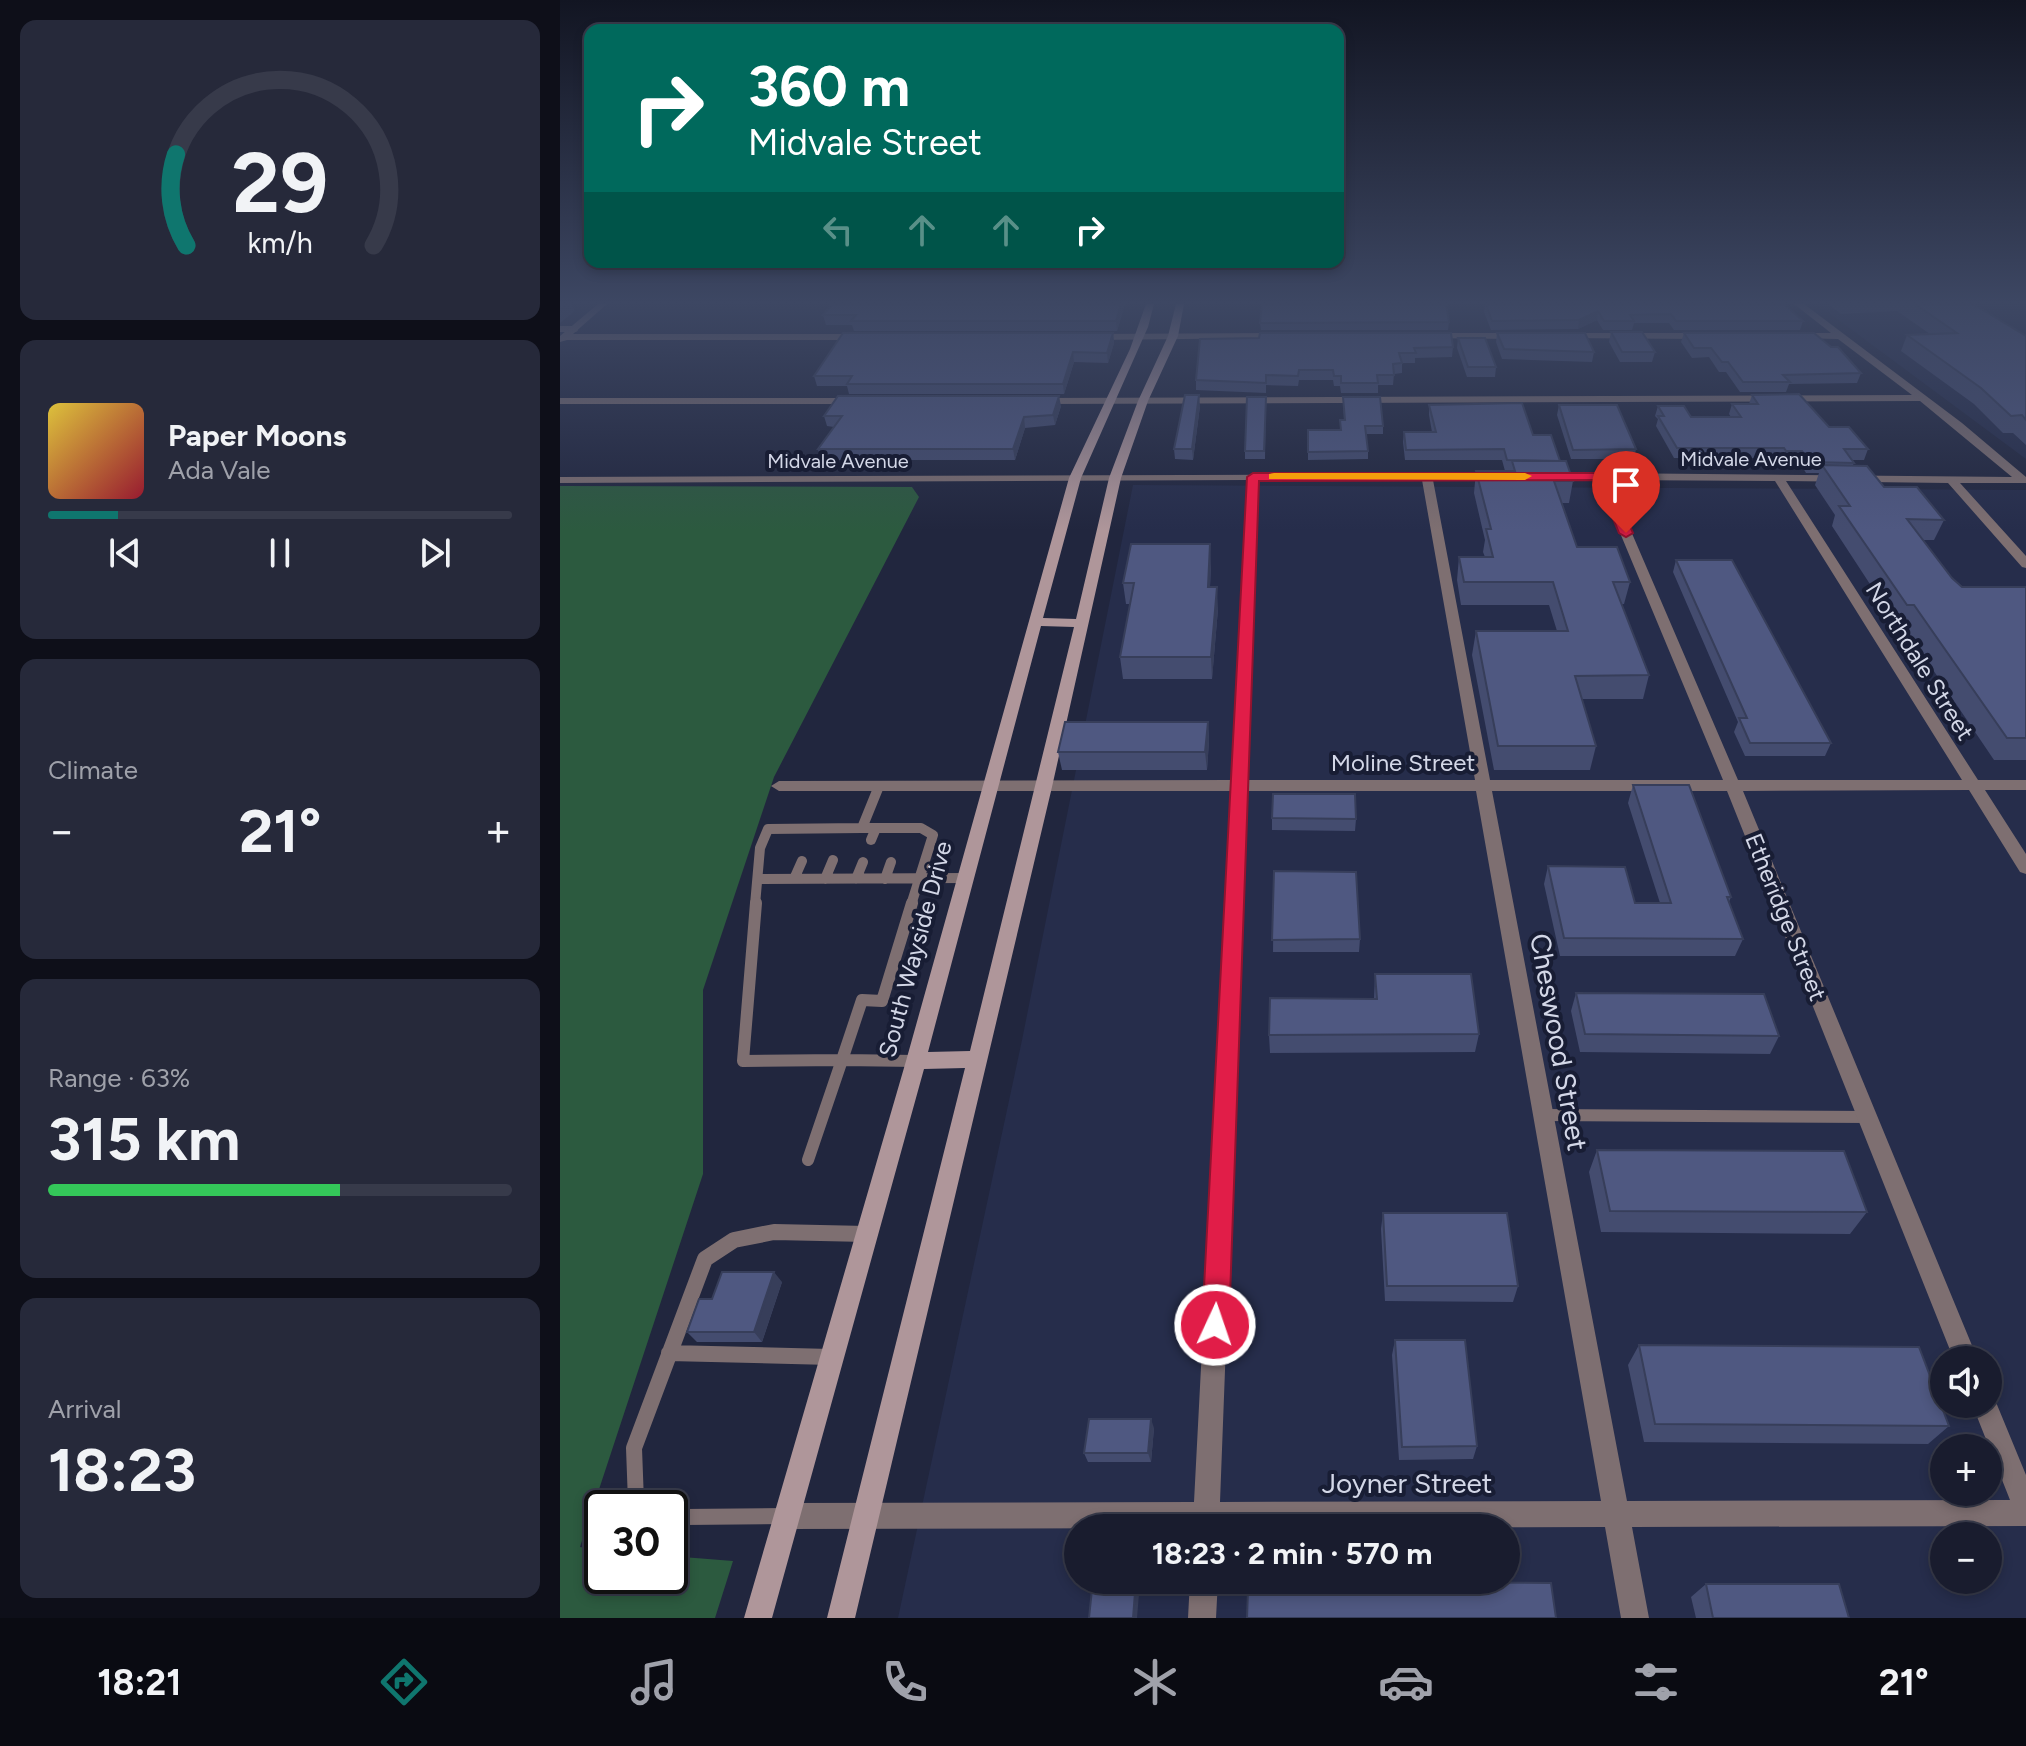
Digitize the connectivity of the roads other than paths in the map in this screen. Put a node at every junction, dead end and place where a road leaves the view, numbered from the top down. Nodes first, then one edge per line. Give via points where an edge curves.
1 (1120, 380) edge
2 (1153, 380) edge
3 (1898, 380) edge
4 (1923, 398) junction
5 (560, 401) edge
6 (874, 401) edge
7 (1030, 401) edge
8 (1109, 401) junction
9 (1143, 401) junction
10 (1427, 476) junction
11 (1507, 476) edge
12 (1538, 476) edge
13 (1602, 476) junction
14 (1253, 477) junction
15 (1778, 477) junction
16 (1075, 478) junction
17 (1115, 478) junction
18 (1951, 479) junction
19 (560, 480) edge
20 (2025, 480) edge
21 (2026, 564) edge
22 (1036, 622) junction
23 (1082, 623) junction
24 (1972, 785) junction
25 (2026, 785) edge
26 (779, 786) dead end
27 (879, 786) junction
28 (1240, 786) junction
29 (1485, 786) junction
30 (1733, 786) junction
31 (991, 787) junction
32 (1044, 787) junction
33 (862, 828) junction
34 (833, 860) dead end
35 (802, 861) dead end
36 (863, 862) dead end
37 (891, 862) dead end
38 (2026, 868) edge
39 (920, 878) junction
40 (966, 878) junction
41 (758, 879) junction
42 (794, 879) junction
43 (825, 879) junction
44 (856, 879) junction
45 (885, 879) junction
46 (977, 1059) junction
47 (842, 1060) junction
48 (916, 1061) junction
49 (1544, 1115) junction
50 (1868, 1117) junction
51 (808, 1160) dead end
52 (867, 1234) junction
53 (1960, 1346) edge
54 (669, 1353) junction
55 (833, 1357) junction
56 (1990, 1418) edge
57 (636, 1490) edge
58 (2026, 1506) edge
59 (2026, 1513) edge
60 (1206, 1514) edge
61 (1616, 1515) junction
62 (787, 1516) junction
63 (865, 1516) junction
64 (688, 1517) edge
65 (1520, 1517) edge
66 (1064, 1520) edge
67 (1203, 1594) edge
68 (758, 1618) edge
69 (841, 1618) edge
70 (1202, 1618) edge
71 (1635, 1618) edge

1 - 8 main road, South Wayside Drive
2 - 9 main road
3 - 4 street
4 - 9 street
4 - 20 street
5 - 6 street
7 - 8 street
8 - 9 street
8 - 16 main road, South Wayside Drive
9 - 17 main road
10 - 11 street
10 - 14 street, Midvale Avenue
10 - 29 street, Cheswood Street
12 - 13 street, Midvale Avenue
13 - 15 street, Midvale Avenue
13 - 30 street, Etheridge Street
14 - 17 street, Midvale Avenue
14 - 28 street
15 - 18 street, Midvale Avenue
15 - 24 street, Northdale Street
16 - 17 street, Midvale Avenue
16 - 19 street, Midvale Avenue
16 - 22 main road, South Wayside Drive
17 - 23 main road
18 - 20 street, Midvale Avenue
18 - 21 street
22 - 23 main road
22 - 31 main road, South Wayside Drive
23 - 32 main road
24 - 25 street, Moline Street
24 - 30 street, Moline Street
24 - 38 street, Northdale Street
26 - 27 street, Moline Street
27 - 31 street, Moline Street
27 - 33 lane
28 - 29 street, Moline Street
28 - 32 street, Moline Street
28 - 60 street
29 - 30 street, Moline Street
29 - 49 street, Cheswood Street
30 - 50 street, Etheridge Street
31 - 32 street, Moline Street
31 - 40 main road, South Wayside Drive
32 - 46 main road
33 - 39 lane via 874,834 921,828 933,835
33 - 41 lane via 814,834 768,829 760,848
34 - 43 lane
35 - 42 lane
36 - 44 lane
37 - 45 lane
39 - 40 lane
39 - 45 lane
39 - 47 lane via 882,1001 862,1000
40 - 48 main road, South Wayside Drive
41 - 42 lane
41 - 47 lane via 743,1061
42 - 43 lane
43 - 44 lane
44 - 45 lane
46 - 48 main road
46 - 63 main road
47 - 48 lane
47 - 51 lane
48 - 52 main road, South Wayside Drive
49 - 50 lane
49 - 61 street, Cheswood Street
50 - 53 street, Etheridge Street
52 - 54 lane via 774,1232 734,1240 705,1259
52 - 55 main road, South Wayside Drive
54 - 55 lane
54 - 57 lane via 634,1448
55 - 62 main road, South Wayside Drive
56 - 58 street
59 - 61 street, Joyner Street
61 - 65 street, Joyner Street
61 - 71 street, Cheswood Street
62 - 63 street, Joyner Street
62 - 64 lane
62 - 68 main road, South Wayside Drive
63 - 66 street, Joyner Street
63 - 69 main road
67 - 70 street

